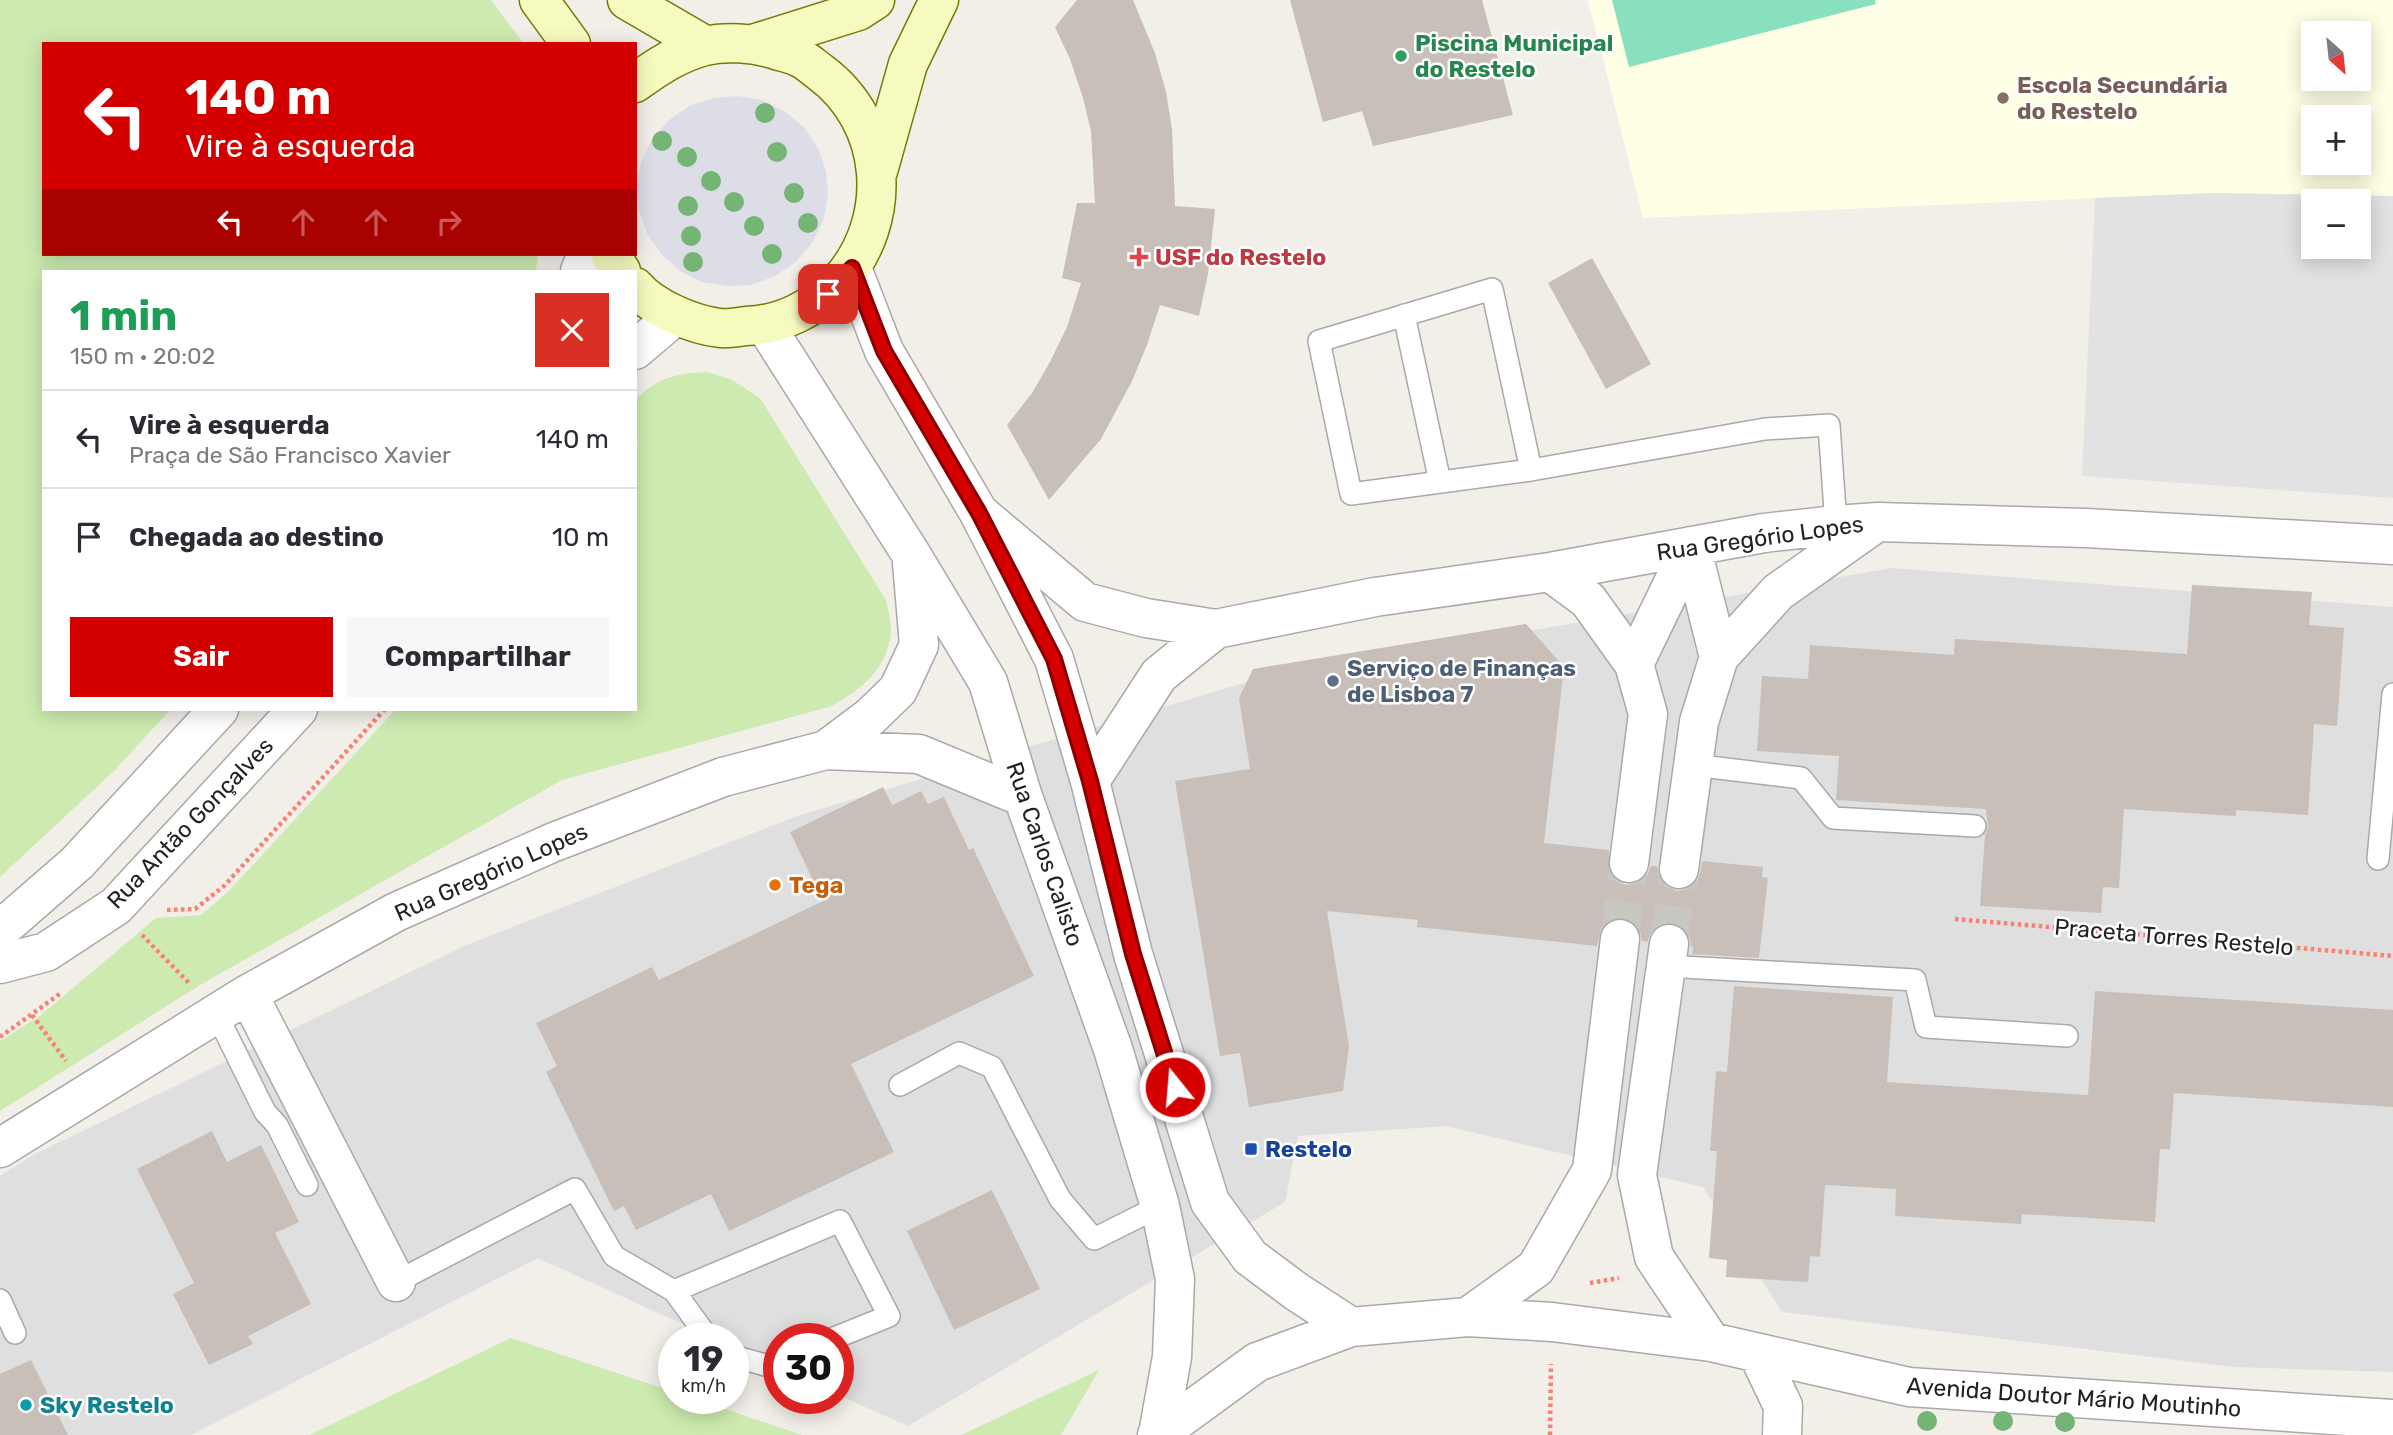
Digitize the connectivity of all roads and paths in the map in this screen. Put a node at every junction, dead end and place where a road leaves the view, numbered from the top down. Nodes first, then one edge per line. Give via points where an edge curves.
1 (539, 0) edge
2 (627, 0) edge
3 (875, 0) edge
4 (939, 0) edge
5 (570, 42) edge
6 (753, 44) junction
7 (706, 46) junction
8 (637, 82) edge
9 (877, 173) junction
10 (852, 268) junction
11 (637, 290) edge
12 (675, 316) junction
13 (1404, 316) junction
14 (765, 326) junction
15 (637, 348) edge
16 (1531, 470) junction
17 (1440, 482) junction
18 (979, 513) junction
19 (1878, 522) junction
20 (1836, 525) junction
21 (2393, 545) edge
22 (1691, 546) junction
23 (911, 554) junction
24 (1550, 572) junction
25 (1216, 628) junction
26 (1719, 657) junction
27 (1634, 664) junction
28 (2393, 694) edge
29 (217, 711) edge
30 (296, 711) edge
31 (382, 711) edge
32 (826, 750) junction
33 (1693, 765) junction
34 (1090, 781) junction
35 (1023, 797) junction
36 (1975, 826) dead end
37 (2378, 859) dead end
38 (1629, 863) tunnel mouth
39 (1679, 869) tunnel mouth
40 (163, 910) dead end
41 (1955, 919) dead end
42 (0, 930) edge
43 (1667, 955) junction
44 (2393, 956) edge
45 (0, 964) edge
46 (70, 985) dead end
47 (248, 994) junction
48 (216, 1013) junction
49 (32, 1015) junction
50 (2067, 1036) dead end
51 (0, 1037) edge
52 (73, 1070) dead end
53 (900, 1085) dead end
54 (0, 1148) edge
55 (307, 1185) dead end
56 (1160, 1206) junction
57 (1620, 1277) dead end
58 (396, 1282) joint
59 (1581, 1284) dead end
60 (674, 1291) junction
61 (0, 1300) edge
62 (1468, 1317) junction
63 (697, 1323) edge
64 (1351, 1327) junction
65 (854, 1330) edge
66 (16, 1333) dead end
67 (1711, 1342) junction
68 (1758, 1354) junction
69 (1551, 1359) dead end
70 (2393, 1419) edge
71 (1157, 1435) edge
72 (1550, 1435) edge
73 (1782, 1435) edge

1 - 5 main road
2 - 7 main road
3 - 6 main road via 858,11
4 - 9 main road via 908,64
6 - 7 main road
6 - 9 main road via 799,57 837,85 865,126
7 - 8 main road via 666,61
9 - 10 main road via 873,223
10 - 14 main road via 828,294 798,314
10 - 18 street via 884,351
11 - 12 main road
12 - 14 main road via 719,328
12 - 15 street
13 - 16 lane via 1492,289
13 - 17 lane
13 - 17 lane via 1319,341 1350,494
14 - 23 street, Rua Carlos Calisto
16 - 17 lane
16 - 20 lane via 1765,429 1829,425
18 - 25 street via 1085,602 1146,618
18 - 34 street via 1054,659
19 - 20 street, Rua Gregório Lopes
19 - 21 street, Rua Gregório Lopes
19 - 26 street via 1778,592
20 - 22 street, Rua Gregório Lopes
22 - 24 street, Rua Gregório Lopes
22 - 26 street
22 - 27 street
23 - 32 street via 919,645 898,690
23 - 35 street, Rua Carlos Calisto via 988,682
24 - 25 street, Rua Gregório Lopes via 1375,597
24 - 27 street via 1588,600
25 - 34 street via 1159,675
26 - 33 street via 1699,722
27 - 38 street via 1648,714
28 - 37 lane
29 - 42 street via 77,863
30 - 45 street, Rua Antão Gonçalves via 116,905 46,952
31 - 40 path via 224,886 195,909
32 - 35 street, Rua Gregório Lopes via 919,754
32 - 47 street, Rua Gregório Lopes via 723,777 554,842 396,912
33 - 36 lane via 1801,778 1833,818
33 - 39 street
34 - 64 street via 1133,954 1210,1202 1250,1257
35 - 56 street, Rua Carlos Calisto via 1113,1049
41 - 44 path, Praceta Torres Restelo
43 - 50 lane via 1915,980 1926,1027
43 - 62 street via 1619,949 1592,1170 1536,1268
43 - 67 street via 1637,1175 1654,1257
46 - 49 path
47 - 48 street, Rua Gregório Lopes
47 - 58 street
48 - 54 street, Rua Gregório Lopes
48 - 55 lane
49 - 51 path
49 - 52 path
53 - 56 lane via 959,1053 992,1066 1060,1199 1094,1239
56 - 71 street, Rua Carlos Calisto via 1175,1279 1172,1357
57 - 59 path
58 - 60 lane via 576,1189 614,1256
60 - 63 lane
60 - 65 lane via 840,1221 889,1316
61 - 66 lane
62 - 64 street, Avenida Doutor Mário Moutinho
62 - 67 street, Avenida Doutor Mário Moutinho via 1552,1322
64 - 71 street, Avenida Doutor Mário Moutinho via 1257,1362
67 - 68 street, Avenida Doutor Mário Moutinho
68 - 70 street, Avenida Doutor Mário Moutinho via 1909,1387
68 - 73 street via 1783,1406
69 - 72 path

